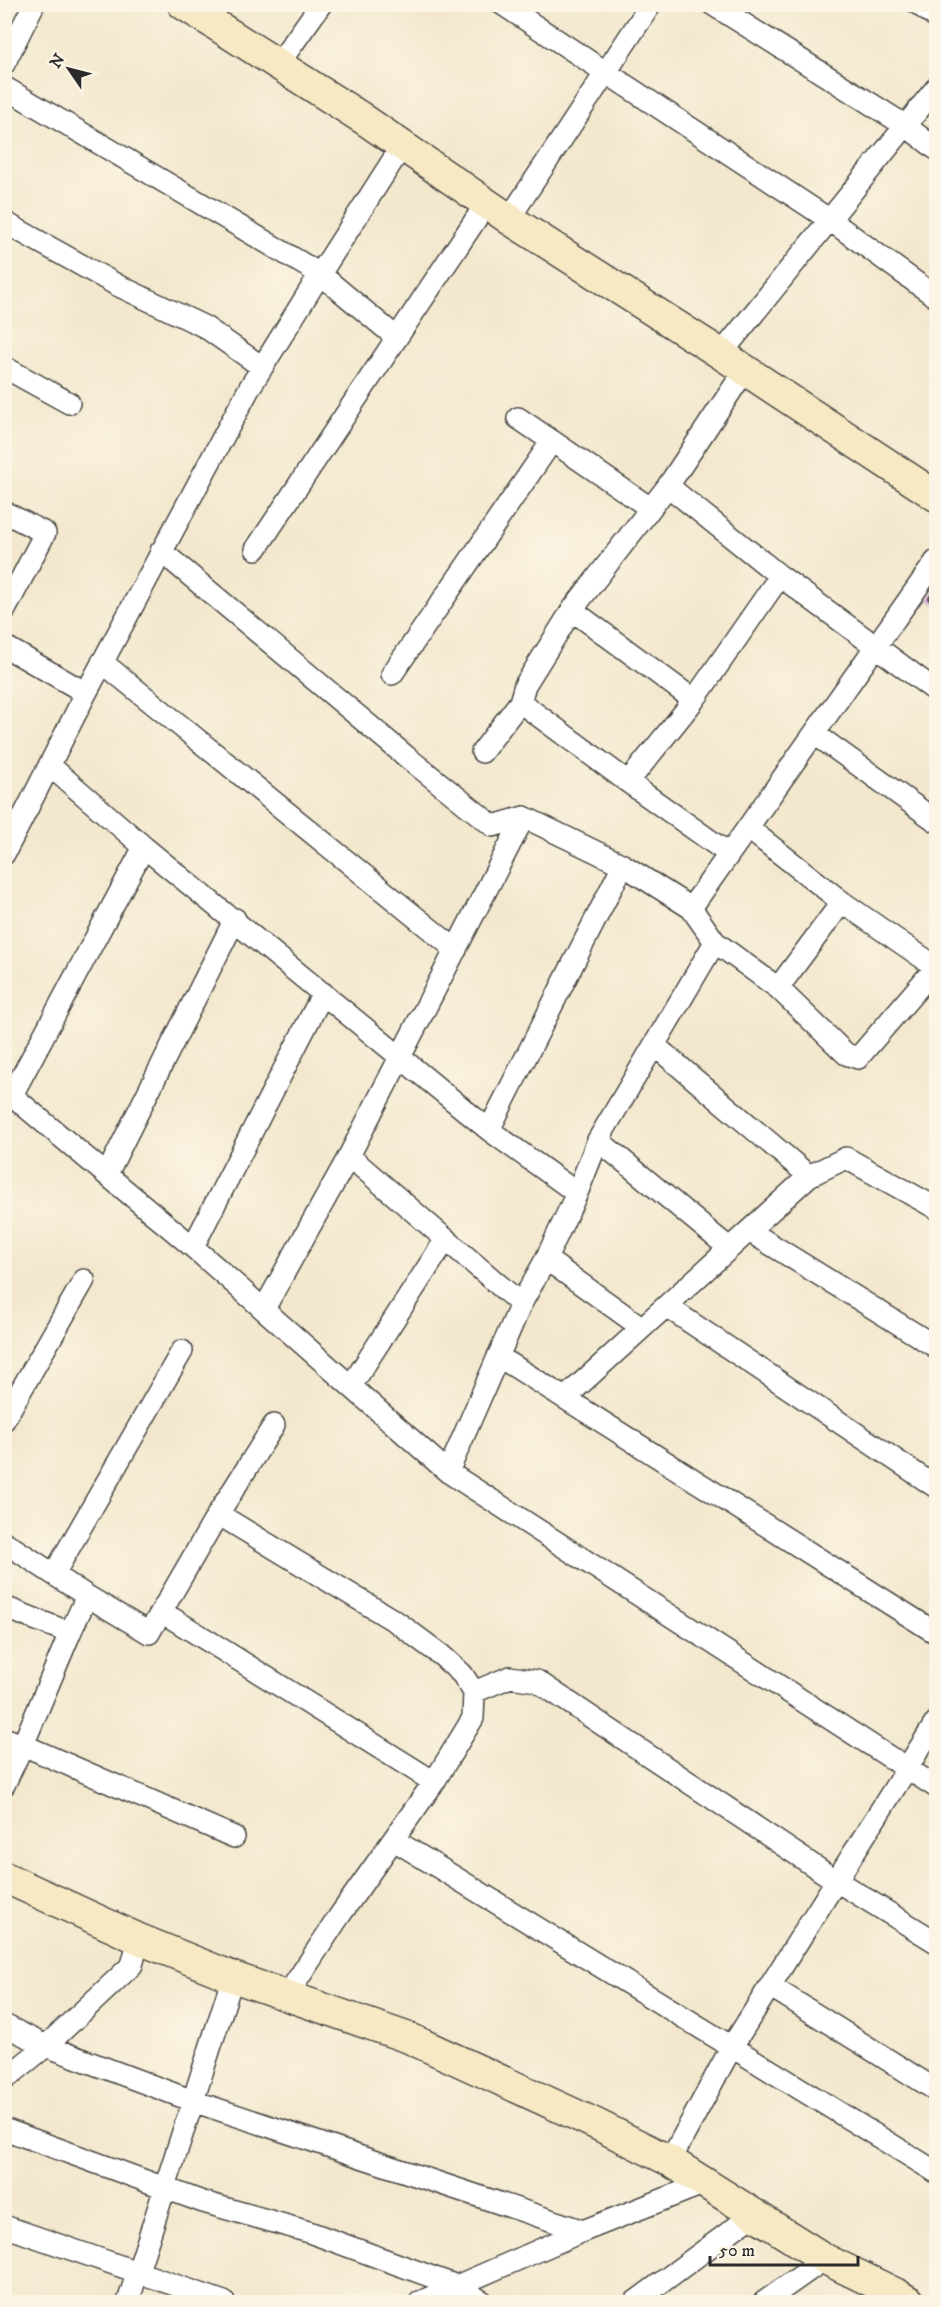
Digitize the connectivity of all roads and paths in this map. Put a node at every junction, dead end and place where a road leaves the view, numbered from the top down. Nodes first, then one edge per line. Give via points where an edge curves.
1 (34, 4) edge
2 (183, 4) edge
3 (321, 4) edge
4 (502, 4) edge
5 (651, 4) edge
6 (712, 4) edge
7 (918, 4) edge
8 (936, 16) edge
9 (4, 64) edge
10 (277, 66) junction
11 (606, 71) junction
12 (4, 87) edge
13 (936, 88) edge
14 (906, 126) junction
15 (402, 146) junction
16 (936, 149) edge
17 (497, 211) junction
18 (830, 220) junction
19 (4, 222) edge
20 (320, 274) junction
21 (936, 297) edge
22 (397, 338) junction
23 (733, 362) junction
24 (4, 367) edge
25 (262, 367) junction
26 (69, 403) dead end
27 (518, 418) dead end
28 (552, 441) junction
29 (668, 486) junction
30 (936, 496) edge
31 (650, 508) junction
32 (4, 512) edge
33 (256, 549) dead end
34 (161, 550) junction
35 (936, 561) edge
36 (780, 576) junction
37 (572, 610) junction
38 (4, 612) edge
39 (4, 646) edge
40 (875, 646) junction
41 (102, 662) junction
42 (392, 674) dead end
43 (936, 691) edge
44 (86, 693) junction
45 (694, 700) junction
46 (520, 702) junction
47 (815, 734) junction
48 (482, 752) dead end
49 (49, 765) junction
50 (628, 782) junction
51 (524, 817) junction
52 (936, 821) edge
53 (11, 824) edge
54 (749, 829) junction
55 (144, 847) junction
56 (4, 854) edge
57 (729, 854) junction
58 (623, 865) junction
59 (843, 902) junction
60 (691, 908) junction
61 (235, 920) junction
62 (715, 942) junction
63 (456, 950) junction
64 (936, 967) edge
65 (778, 988) junction
66 (323, 993) junction
67 (654, 1045) junction
68 (400, 1057) junction
69 (8, 1092) edge
70 (489, 1130) junction
71 (598, 1140) junction
72 (349, 1156) junction
73 (107, 1174) junction
74 (809, 1176) junction
75 (577, 1193) junction
76 (936, 1208) edge
77 (749, 1230) junction
78 (446, 1239) junction
79 (193, 1247) junction
80 (729, 1248) junction
81 (546, 1259) junction
82 (84, 1281) dead end
83 (521, 1304) junction
84 (666, 1306) junction
85 (264, 1309) junction
86 (641, 1327) junction
87 (936, 1347) edge
88 (182, 1351) dead end
89 (498, 1356) junction
90 (351, 1386) junction
91 (565, 1398) junction
92 (4, 1420) edge
93 (274, 1425) dead end
94 (448, 1472) junction
95 (936, 1487) edge
96 (218, 1514) junction
97 (4, 1542) edge
98 (54, 1574) junction
99 (87, 1596) junction
100 (4, 1607) edge
101 (162, 1612) junction
102 (70, 1633) junction
103 (936, 1633) edge
104 (474, 1692) junction
105 (936, 1722) edge
106 (14, 1741) edge
107 (907, 1768) junction
108 (434, 1782) junction
109 (4, 1785) edge
110 (936, 1787) edge
111 (234, 1837) dead end
112 (394, 1840) junction
113 (4, 1877) edge
114 (835, 1880) junction
115 (139, 1939) junction
116 (936, 1942) edge
117 (232, 1977) junction
118 (770, 1986) junction
119 (286, 1997) junction
120 (4, 2025) edge
121 (45, 2046) junction
122 (731, 2048) junction
123 (4, 2080) edge
124 (936, 2090) edge
125 (194, 2101) junction
126 (4, 2128) edge
127 (670, 2161) junction
128 (936, 2172) edge
129 (705, 2183) junction
130 (166, 2186) junction
131 (754, 2214) junction
132 (4, 2226) edge
133 (583, 2230) junction
134 (825, 2259) junction
135 (138, 2272) junction
136 (457, 2286) junction
137 (896, 2299) edge
138 (128, 2302) edge
139 (224, 2302) edge
140 (420, 2302) edge
141 (483, 2302) edge
142 (635, 2302) edge
143 (764, 2302) edge

1 - 9 street
2 - 10 street
3 - 10 street
4 - 11 street
5 - 11 street
6 - 14 street
7 - 8 street
10 - 15 street
11 - 17 street
11 - 18 street
12 - 20 street
13 - 14 street
14 - 16 street
14 - 18 street
15 - 17 street
15 - 20 street
17 - 22 street
17 - 23 street
18 - 21 street
18 - 23 street
19 - 25 street via 117,285 205,327
20 - 22 street
20 - 25 street
22 - 33 street
23 - 29 street
23 - 30 street
24 - 26 street
25 - 34 street
27 - 28 street
28 - 31 street
28 - 42 street
29 - 31 street
29 - 36 street
31 - 37 street
32 - 38 street via 45,533
34 - 41 street
34 - 51 street via 493,826
35 - 40 street
36 - 40 street
36 - 45 street
37 - 45 street
37 - 46 street via 525,685
39 - 44 street
40 - 43 street
40 - 47 street
41 - 44 street
41 - 63 street
44 - 49 street
45 - 50 street
46 - 48 street
46 - 50 street
47 - 52 street
47 - 54 street
49 - 53 street
49 - 55 street
50 - 57 street
51 - 58 street
51 - 63 street
53 - 56 street
54 - 57 street
54 - 59 street
55 - 61 street
55 - 69 street
57 - 60 street
58 - 60 street
58 - 70 street
59 - 64 street
59 - 65 street
60 - 62 street
61 - 66 street
61 - 73 street
62 - 65 street
62 - 67 street
63 - 68 street
64 - 65 street via 858,1058 846,1054
66 - 68 street
66 - 79 street
67 - 71 street
67 - 74 street
68 - 70 street
68 - 72 street
69 - 73 street
70 - 75 street
71 - 75 street
71 - 80 street
72 - 78 street
72 - 85 street
73 - 79 street
74 - 76 street via 846,1158
74 - 77 street
75 - 81 street
77 - 80 street
77 - 87 street
78 - 83 street
78 - 90 street
79 - 85 street
80 - 84 street
81 - 83 street
81 - 86 street
82 - 92 street
83 - 89 street
84 - 86 street
84 - 95 street
85 - 90 street
86 - 91 street
88 - 98 street
89 - 91 street
89 - 94 street
90 - 94 street
91 - 103 street
93 - 96 street
94 - 107 street
96 - 101 street
96 - 104 street via 398,1623 462,1674
97 - 98 street
98 - 99 street
99 - 101 street via 149,1633
99 - 102 street
100 - 102 street
101 - 108 street
102 - 106 street
104 - 108 street via 473,1718
104 - 114 street via 510,1677 537,1681
105 - 107 street
106 - 109 street
106 - 111 street
107 - 110 street
107 - 114 street
108 - 112 street
112 - 119 street
112 - 122 street
113 - 115 street
114 - 116 street
114 - 118 street
115 - 117 street
115 - 121 street via 132,1965
117 - 119 street
117 - 125 street
118 - 122 street
118 - 124 street
119 - 127 street via 410,2038
120 - 121 street
121 - 123 street
121 - 125 street
122 - 127 street
122 - 128 street
125 - 130 street
125 - 133 street
126 - 130 street
127 - 129 street
129 - 131 street
129 - 133 street
130 - 135 street
130 - 136 street via 203,2202 309,2232
131 - 134 street
131 - 142 street
132 - 135 street
133 - 136 street
134 - 137 street
134 - 143 street
135 - 138 street
135 - 139 street
136 - 140 street
136 - 141 street

